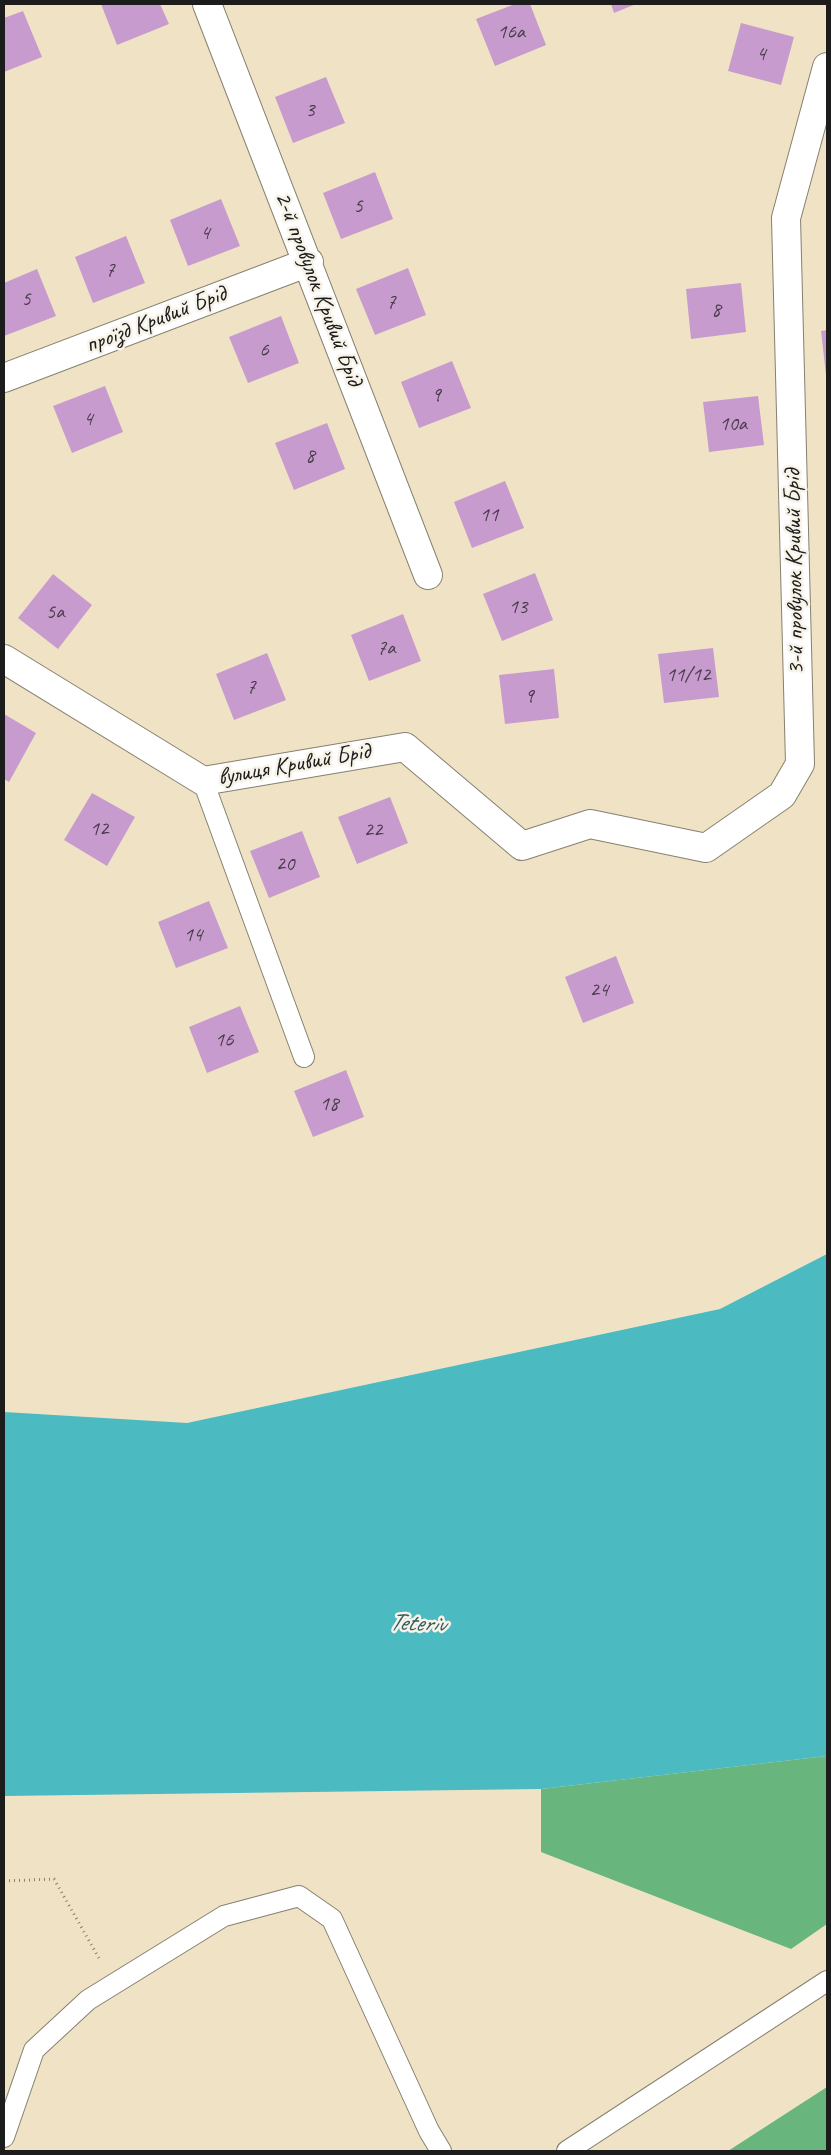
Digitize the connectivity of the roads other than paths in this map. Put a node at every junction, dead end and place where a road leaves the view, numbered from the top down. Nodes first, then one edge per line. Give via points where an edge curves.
1 (207, 4) edge
2 (827, 67) edge
3 (309, 262) junction
4 (4, 378) edge
5 (428, 575) dead end
6 (4, 659) edge
7 (203, 781) junction
8 (522, 846) joint
9 (304, 1057) dead end
10 (827, 1981) edge
11 (4, 2137) edge
12 (441, 2151) edge
13 (566, 2151) edge

1 - 3 street, 2-й провулок Кривий Брід
2 - 8 street, 3-й провулок Кривий Брід via 786,218 800,764 782,795 706,848 590,824
3 - 4 street, проїзд Кривий Брід
3 - 5 street, 2-й провулок Кривий Брід
6 - 7 street, вулиця Кривий Брід
7 - 8 street, вулиця Кривий Брід via 406,747
7 - 9 lane
10 - 13 lane
11 - 12 lane via 34,2050 88,2000 224,1916 298,1896 332,1918

